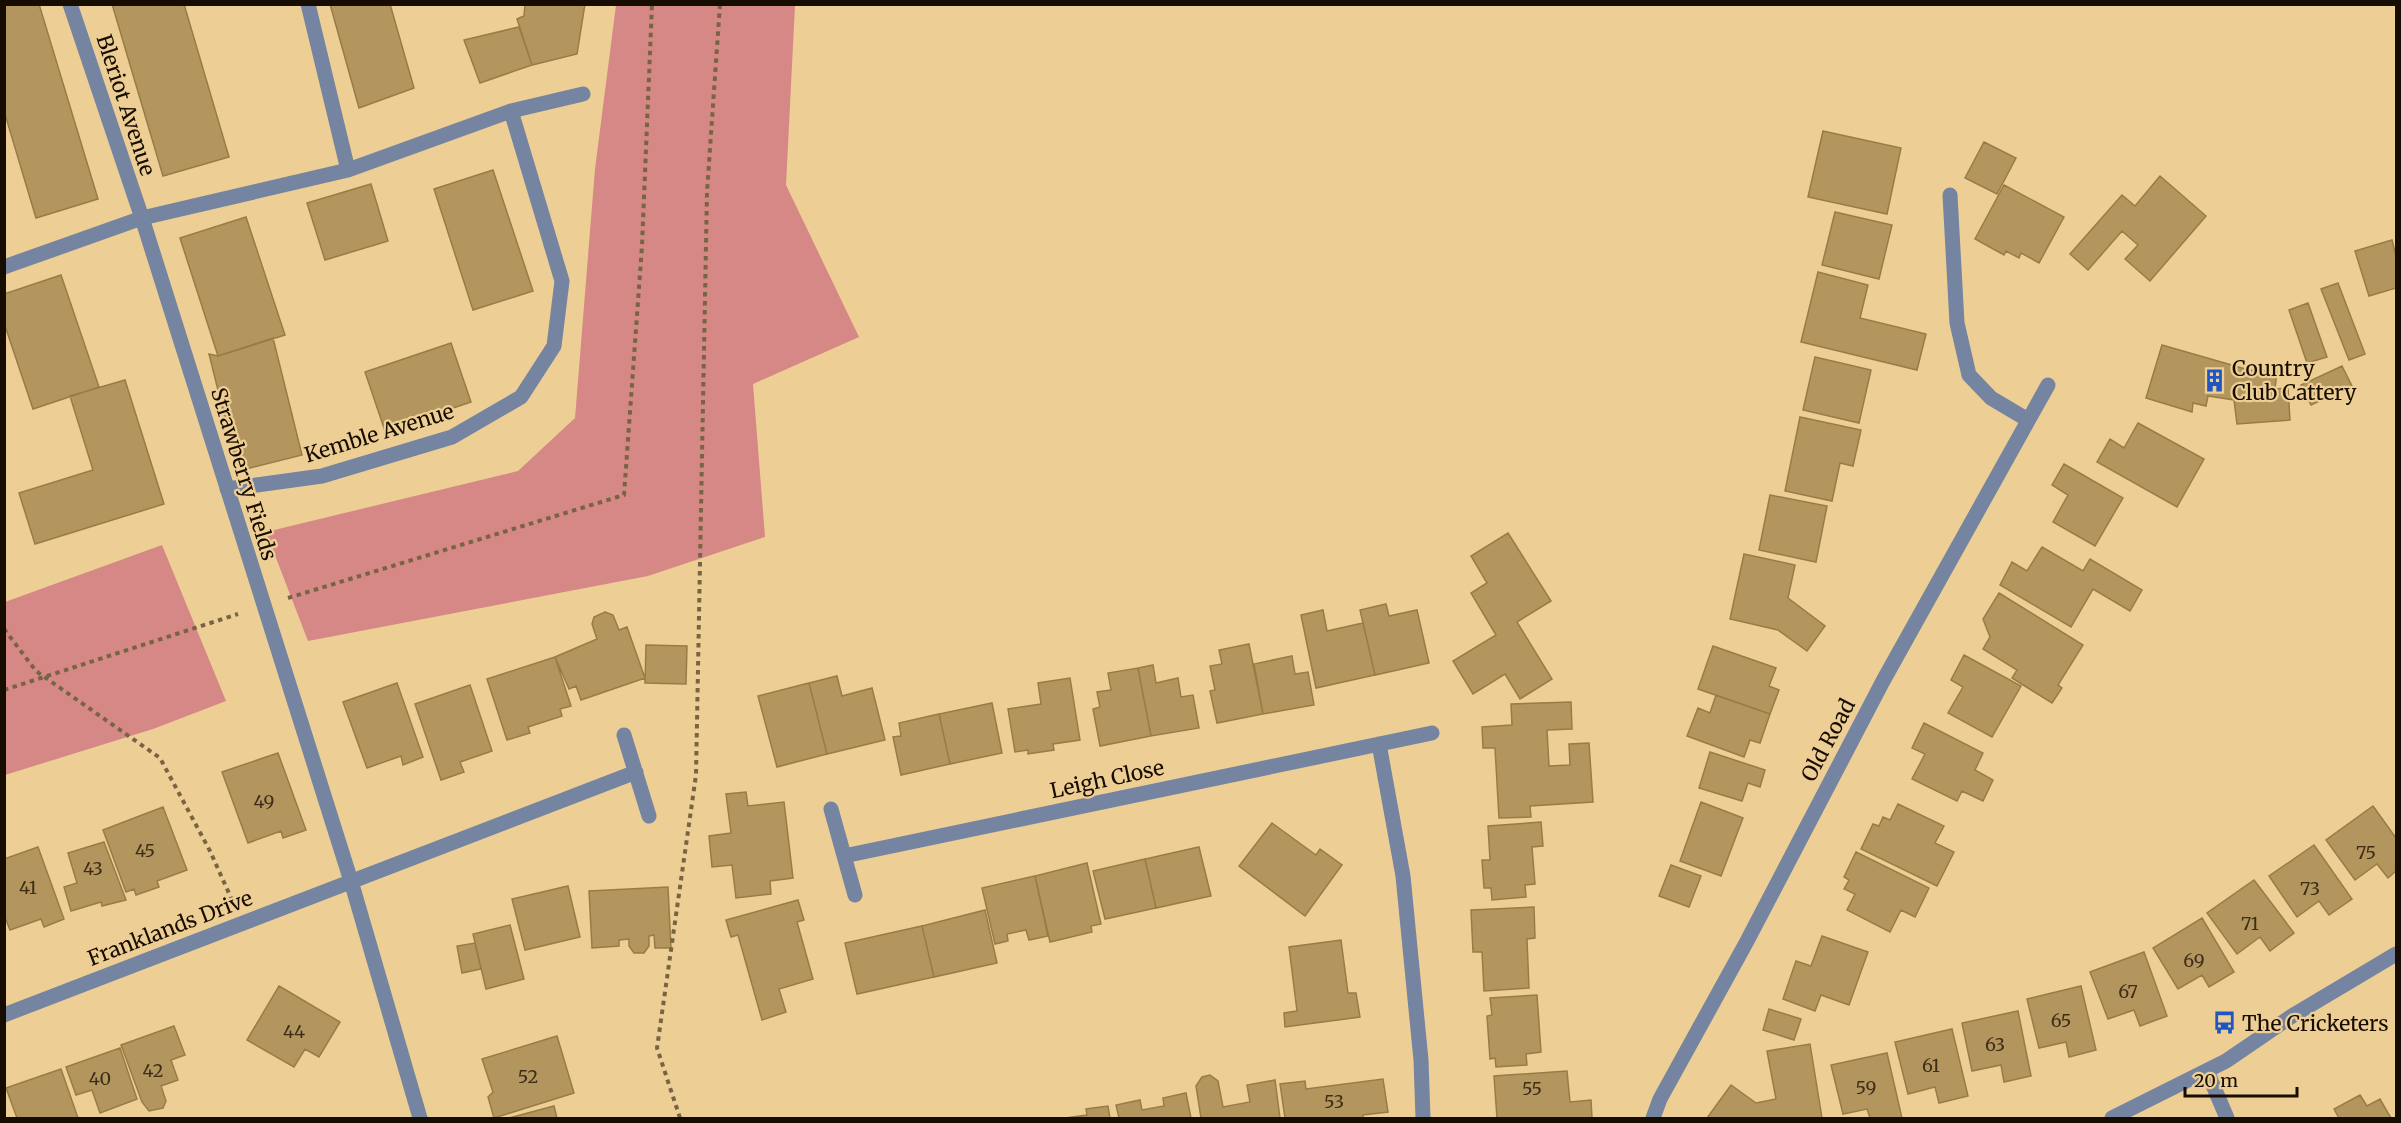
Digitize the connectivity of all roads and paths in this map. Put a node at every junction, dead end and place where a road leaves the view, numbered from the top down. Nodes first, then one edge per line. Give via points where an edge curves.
1 (70, 4) edge
2 (308, 4) edge
3 (720, 4) edge
4 (583, 94) dead end
5 (511, 111) junction
6 (348, 170) junction
7 (1950, 195) dead end
8 (142, 218) junction
9 (4, 267) edge
10 (2048, 385) dead end
11 (2028, 420) junction
12 (227, 489) junction
13 (4, 629) edge
14 (1432, 733) dead end
15 (624, 735) dead end
16 (1379, 744) junction
17 (636, 772) junction
18 (831, 809) dead end
19 (649, 816) dead end
20 (844, 856) junction
21 (351, 881) junction
22 (855, 895) dead end
23 (242, 923) junction
24 (2397, 954) edge
25 (4, 1015) edge
26 (2207, 1071) junction
27 (420, 1119) edge
28 (680, 1119) edge
29 (1423, 1119) edge
30 (1653, 1119) edge
31 (2112, 1119) edge
32 (2227, 1119) edge

1 - 8 street, Bleriot Avenue
2 - 6 street
3 - 28 path via 707,192 696,775 657,1047
4 - 5 street
5 - 6 street
5 - 12 street, Kemble Avenue via 561,281 554,346 521,397 452,437 322,476
6 - 8 street
7 - 11 street via 1957,323 1969,375 1991,398
8 - 9 street
8 - 12 street, Strawberry Fields
10 - 11 street, Old Road
11 - 30 street, Old Road via 1883,681 1660,1099
12 - 21 street, Strawberry Fields
13 - 23 path via 36,671 160,758 210,851
14 - 16 street, Leigh Close
15 - 17 street
16 - 20 street, Leigh Close
16 - 29 street via 1403,876
17 - 19 street
17 - 21 street, Franklands Drive
18 - 20 street
20 - 22 street
21 - 23 street, Franklands Drive
21 - 27 street
23 - 25 street, Franklands Drive
24 - 26 street
26 - 31 street
26 - 32 street

